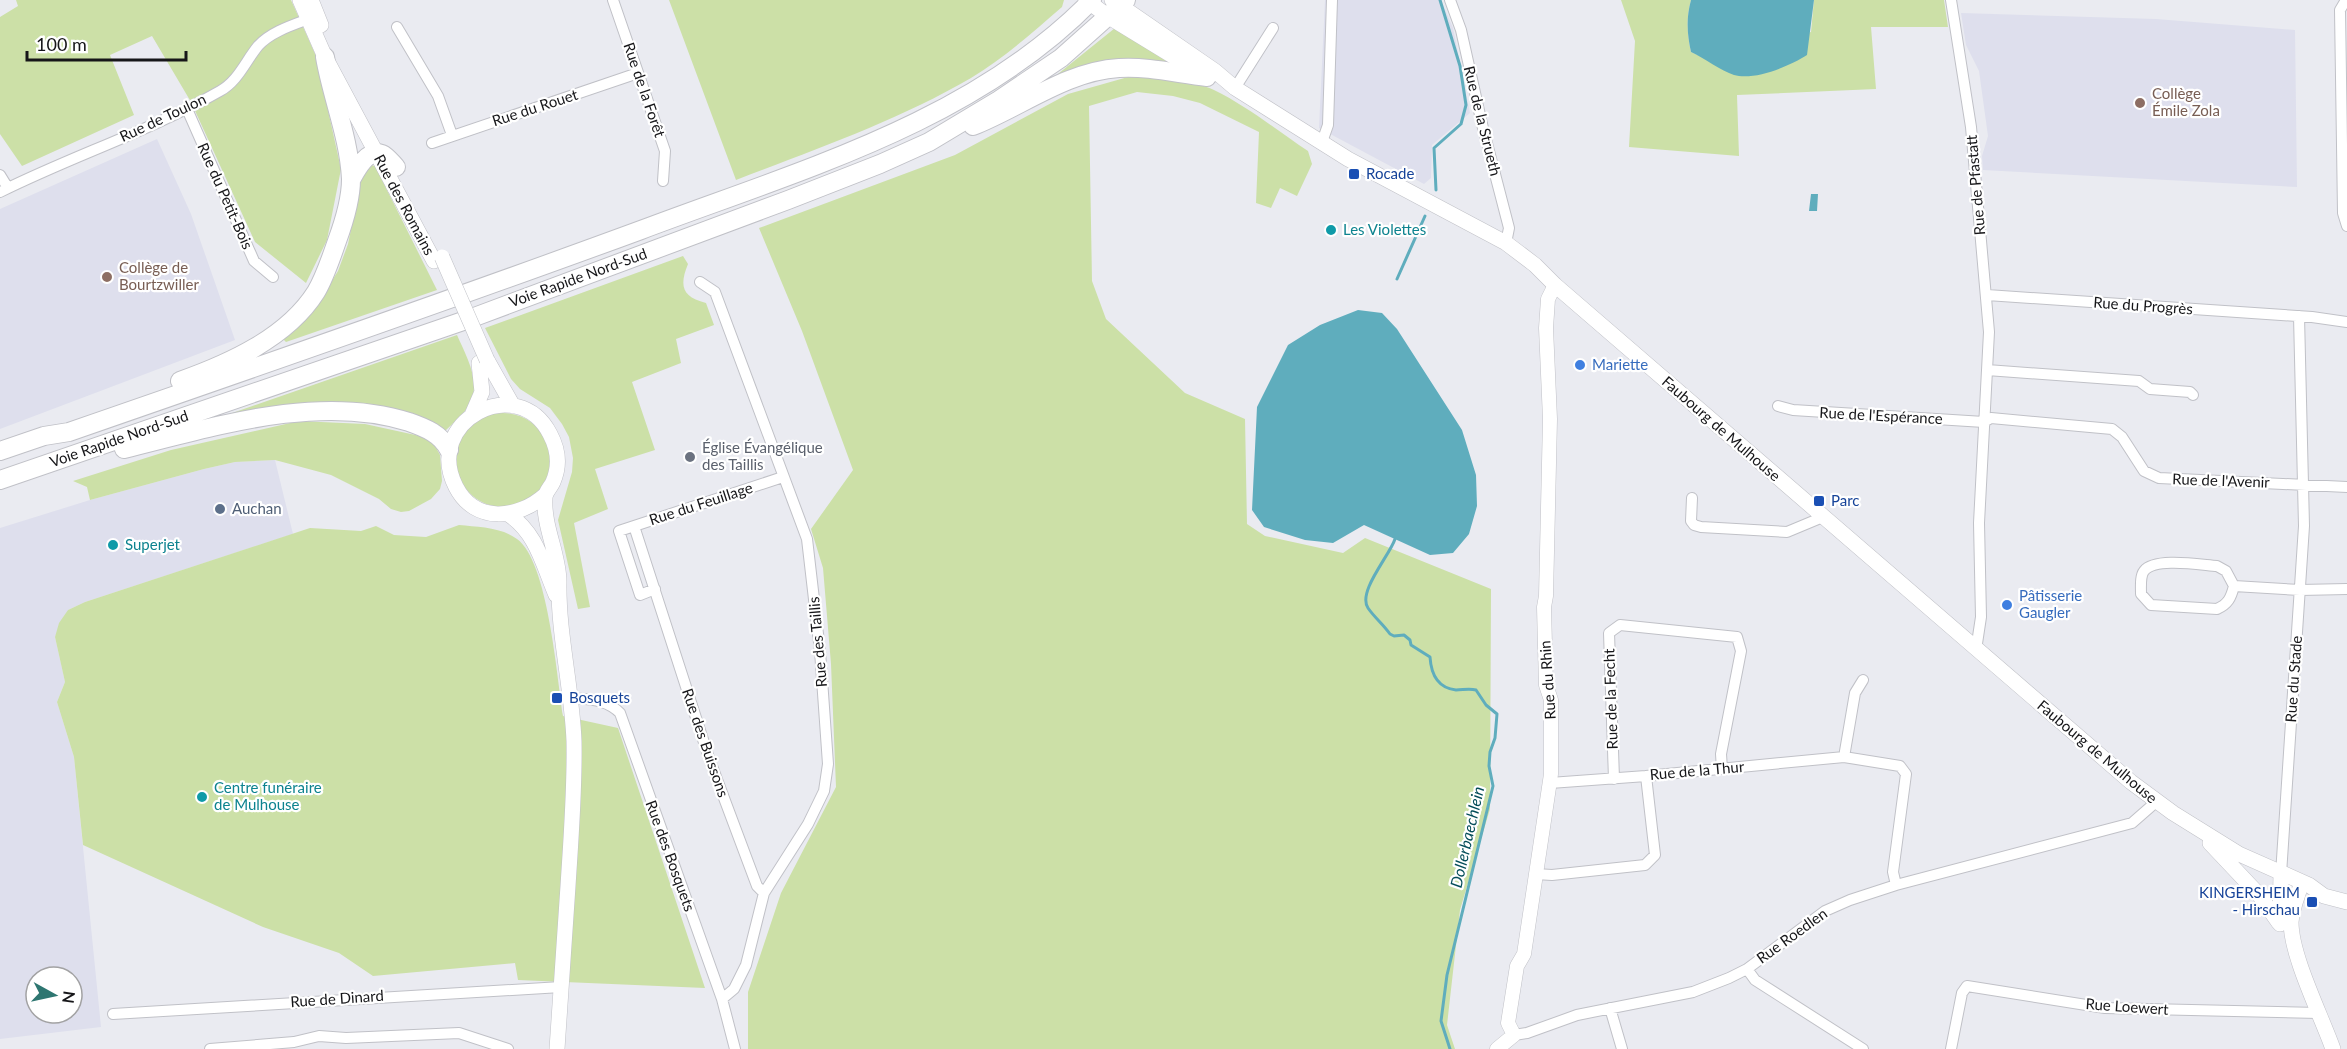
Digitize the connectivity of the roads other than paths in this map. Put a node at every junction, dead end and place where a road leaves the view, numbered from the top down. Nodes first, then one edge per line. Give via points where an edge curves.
1 (300, 0) edge
2 (311, 0) edge
3 (613, 0) edge
4 (1332, 0) edge
5 (1450, 0) edge
6 (1951, 0) edge
7 (2346, 0) edge
8 (1089, 1) edge
9 (1117, 6) edge
10 (313, 17) junction
11 (398, 27) dead end
12 (1273, 28) dead end
13 (326, 57) junction
14 (638, 73) junction
15 (1208, 77) junction
16 (1235, 88) junction
17 (187, 109) junction
18 (452, 135) junction
19 (929, 142) junction
20 (1322, 142) junction
21 (432, 143) dead end
22 (376, 153) junction
23 (396, 167) junction
24 (0, 175) edge
25 (351, 180) junction
26 (663, 181) dead end
27 (4, 190) edge
28 (2347, 226) edge
29 (1506, 243) junction
30 (438, 259) junction
31 (273, 277) dead end
32 (700, 282) dead end
33 (1555, 285) junction
34 (1987, 295) junction
35 (2299, 316) junction
36 (2347, 322) edge
37 (483, 361) junction
38 (1988, 370) junction
39 (2193, 395) dead end
40 (513, 406) junction
41 (1778, 406) dead end
42 (472, 415) junction
43 (1984, 422) junction
44 (44, 436) junction
45 (449, 450) junction
46 (0, 451) edge
47 (55, 462) junction
48 (783, 477) junction
49 (0, 480) edge
50 (2303, 484) junction
51 (2347, 487) edge
52 (545, 495) junction
53 (1692, 498) dead end
54 (508, 514) junction
55 (1823, 517) junction
56 (634, 526) junction
57 (2234, 586) junction
58 (655, 589) junction
59 (2347, 589) edge
60 (2300, 590) junction
61 (559, 600) junction
62 (1976, 650) junction
63 (1863, 680) dead end
64 (572, 699) junction
65 (1844, 757) junction
66 (1722, 769) junction
67 (1646, 776) junction
68 (1614, 779) junction
69 (1550, 783) junction
70 (2156, 802) junction
71 (2198, 830) junction
72 (1536, 874) junction
73 (2281, 874) junction
74 (2306, 884) junction
75 (1896, 885) junction
76 (2347, 892) edge
77 (764, 893) junction
78 (2347, 903) edge
79 (2279, 923) junction
80 (2295, 947) junction
81 (1747, 969) junction
82 (561, 987) junction
83 (722, 999) junction
84 (1610, 1008) junction
85 (2319, 1013) junction
86 (113, 1014) dead end
87 (1514, 1035) junction
88 (210, 1049) edge
89 (508, 1049) edge
90 (557, 1049) edge
91 (735, 1049) edge
92 (1497, 1049) edge
93 (1622, 1049) edge
94 (1863, 1049) edge
95 (1951, 1049) edge
96 (2333, 1049) edge

1 - 10 main road, Rue des Romains
2 - 10 main road, Rue des Romains
3 - 14 street, Rue de la Forêt
4 - 20 street via 1328,125
5 - 29 street, Rue de la Strueth via 1461,30 1509,228
6 - 34 street, Rue de Pfastatt via 1971,127
7 - 28 street via 2340,10 2343,213
8 - 9 main road, Faubourg de Mulhouse
8 - 44 highway, Voie Rapide Nord-Sud via 1069,23 1026,57 977,89 920,121 854,149 451,300 69,432
9 - 15 main road, Faubourg de Mulhouse
9 - 16 main road, Faubourg de Mulhouse
9 - 19 highway, Voie Rapide Nord-Sud via 1061,58
10 - 13 main road, Rue des Romains
10 - 17 street, Rue de Toulon via 269,36 237,78
10 - 23 main road, Rue des Romains
11 - 18 street via 438,96
12 - 16 street
13 - 22 main road, Rue des Romains
13 - 25 highway
14 - 18 street, Rue du Rouet
14 - 26 street, Rue de la Forêt via 665,151
15 - 16 main road, Faubourg de Mulhouse
15 - 19 highway via 1107,69 1074,79 997,116
16 - 20 main road, Faubourg de Mulhouse
17 - 27 street, Rue de Toulon
17 - 31 street, Rue du Petit-Bois via 254,261
18 - 21 street, Rue du Rouet
19 - 47 highway, Voie Rapide Nord-Sud via 788,200 469,319
20 - 29 main road, Faubourg de Mulhouse
22 - 23 highway via 383,154
22 - 25 highway via 363,160
22 - 30 main road, Rue des Romains
23 - 30 main road, Rue des Romains
24 - 27 street
25 - 44 highway via 342,227 330,260 316,292 293,319 236,358 70,420
29 - 33 main road, Faubourg de Mulhouse
30 - 37 main road, Rue des Romains, bridge
32 - 48 street, Rue des Taillis via 715,292
33 - 55 main road, Faubourg de Mulhouse
33 - 69 street, Rue du Rhin via 1548,299 1546,328 1550,419 1544,607 1546,685 1551,700
34 - 35 street, Rue du Progrès
34 - 38 street, Rue de Pfastatt
35 - 36 street, Rue du Progrès
35 - 50 street, Rue du Stade
37 - 40 main road, Rue des Romains
37 - 42 main road, Rue des Romains via 482,392
38 - 39 street via 2139,381 2150,389
38 - 43 street, Rue de Pfastatt
40 - 42 main road via 484,408
40 - 52 main road via 538,418 554,441 557,470
41 - 43 street, Rue de l'Espérance
42 - 45 main road via 461,424
43 - 50 street, Rue de l'Avenir via 1991,418 2112,429 2122,437 2144,471 2159,478
43 - 62 street, Rue de Pfastatt via 1978,523 1981,617
44 - 46 highway, Voie Rapide Nord-Sud
45 - 47 highway via 429,430 386,415 320,411 285,414
45 - 54 main road via 452,478 468,502 493,514
47 - 49 highway, Voie Rapide Nord-Sud
48 - 56 street, Rue du Feuillage
48 - 77 street, Rue des Taillis via 807,539 811,562 828,764 824,791
50 - 51 street
50 - 60 street, Rue du Stade
52 - 54 main road via 534,505
52 - 61 main road via 559,574
53 - 55 street via 1691,521 1701,527 1787,532
54 - 61 main road via 524,527 539,550
55 - 62 main road, Faubourg de Mulhouse
56 - 58 street, Rue des Buissons
56 - 58 street, Rue du Feuillage via 619,531 640,595
57 - 57 street via 2226,571 2217,566 2161,563 2145,569 2141,594 2151,605 2217,609 2232,596
57 - 60 street
58 - 77 street, Rue des Buissons via 709,758 757,886
59 - 60 street
60 - 73 street, Rue du Stade
61 - 64 main road
62 - 70 main road, Faubourg de Mulhouse
63 - 65 street via 1855,693
64 - 82 main road via 573,813
64 - 83 street, Rue des Bosquets via 599,701 620,713
65 - 66 street, Rue de la Thur
65 - 75 street, Rue de la Thur via 1900,766 1906,774 1893,872
66 - 67 street, Rue de la Thur
66 - 68 street, Rue de la Fecht via 1721,754 1741,651 1737,637 1620,625 1609,633
67 - 68 street, Rue de la Thur
67 - 72 street via 1655,855 1645,865
68 - 69 street, Rue de la Thur
69 - 72 street, Rue du Rhin
70 - 71 main road, Faubourg de Mulhouse
70 - 75 street, Rue Roedlen via 2132,823
71 - 73 main road, Faubourg de Mulhouse
71 - 79 main road via 2260,896
72 - 87 street, Rue du Rhin via 1508,1023
73 - 74 main road, Faubourg de Mulhouse
73 - 79 main road
74 - 76 main road, Faubourg de Mulhouse
74 - 78 main road, Faubourg de Mulhouse via 2324,896
74 - 80 main road via 2292,912
75 - 81 street, Rue Roedlen via 1825,911
77 - 83 street, Rue des Taillis via 746,965 734,989
79 - 80 main road
80 - 85 main road
81 - 84 street, Rue Roedlen via 1694,992
81 - 94 street via 1755,980
82 - 86 street, Rue de Dinard
82 - 90 main road
83 - 91 street, Rue des Bosquets
84 - 87 street, Rue Roedlen
84 - 93 street
85 - 95 street, Rue Loewert via 2105,1008 1967,986 1962,993
85 - 96 main road
87 - 92 street, Rue Roedlen
88 - 89 street via 319,1036 459,1033

